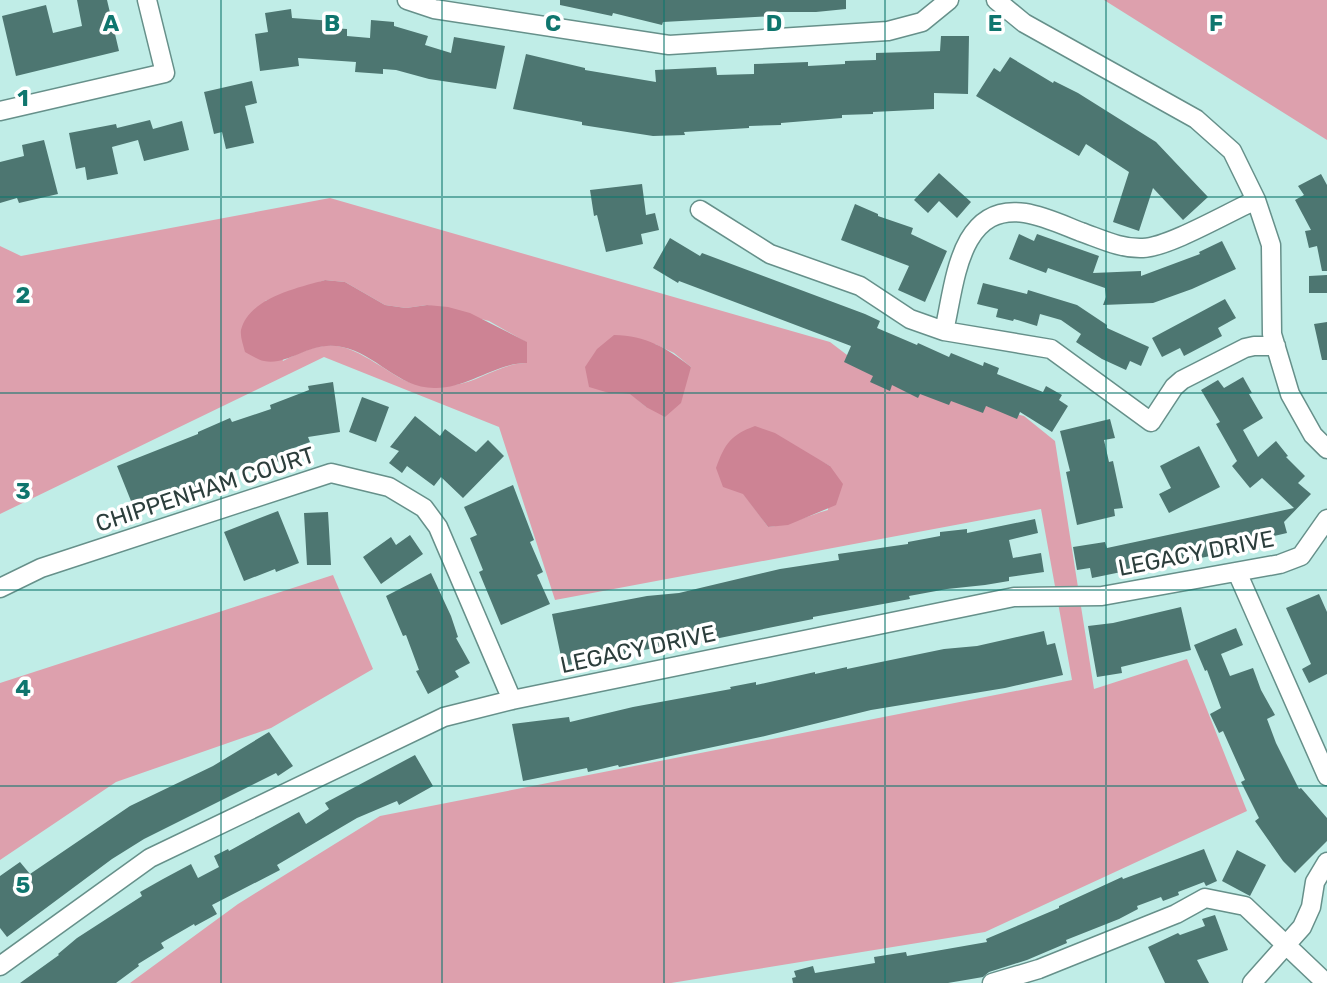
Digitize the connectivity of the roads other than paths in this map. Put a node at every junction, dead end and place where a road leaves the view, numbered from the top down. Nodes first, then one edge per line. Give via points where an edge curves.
1 (147, 0) edge
2 (407, 0) edge
3 (949, 0) edge
4 (996, 0) edge
5 (0, 111) edge
6 (1256, 200) junction
7 (700, 210) dead end
8 (944, 331) junction
9 (1276, 346) junction
10 (1327, 449) edge
11 (1327, 519) edge
12 (1237, 572) junction
13 (0, 588) edge
14 (512, 700) junction
15 (1327, 776) edge
16 (1327, 862) edge
17 (1288, 946) junction
18 (0, 966) edge
19 (992, 983) edge
20 (1252, 983) edge
21 (1326, 983) edge

1 - 5 street via 166,73
2 - 3 street via 433,9 669,45 888,31 922,22
4 - 6 street via 1024,23 1196,119 1232,151
6 - 8 street via 1168,242 1140,248 1030,214 990,218 974,230 963,247
6 - 9 street via 1271,245
7 - 8 street via 779,259 860,286 910,319
8 - 9 street via 1051,349 1151,422 1182,380 1248,347
9 - 10 street via 1290,394 1313,435
11 - 12 street, LEGACY DRIVE via 1301,556
12 - 14 street, LEGACY DRIVE via 1102,596 1014,597
12 - 15 street
13 - 14 street, CHIPPENHAM COURT via 41,568 331,473 389,487 424,508 438,527
14 - 18 street, LEGACY DRIVE via 444,717 150,858
16 - 17 street via 1315,882 1302,927
17 - 19 street via 1245,906 1205,898 1052,964
17 - 20 street
17 - 21 street

